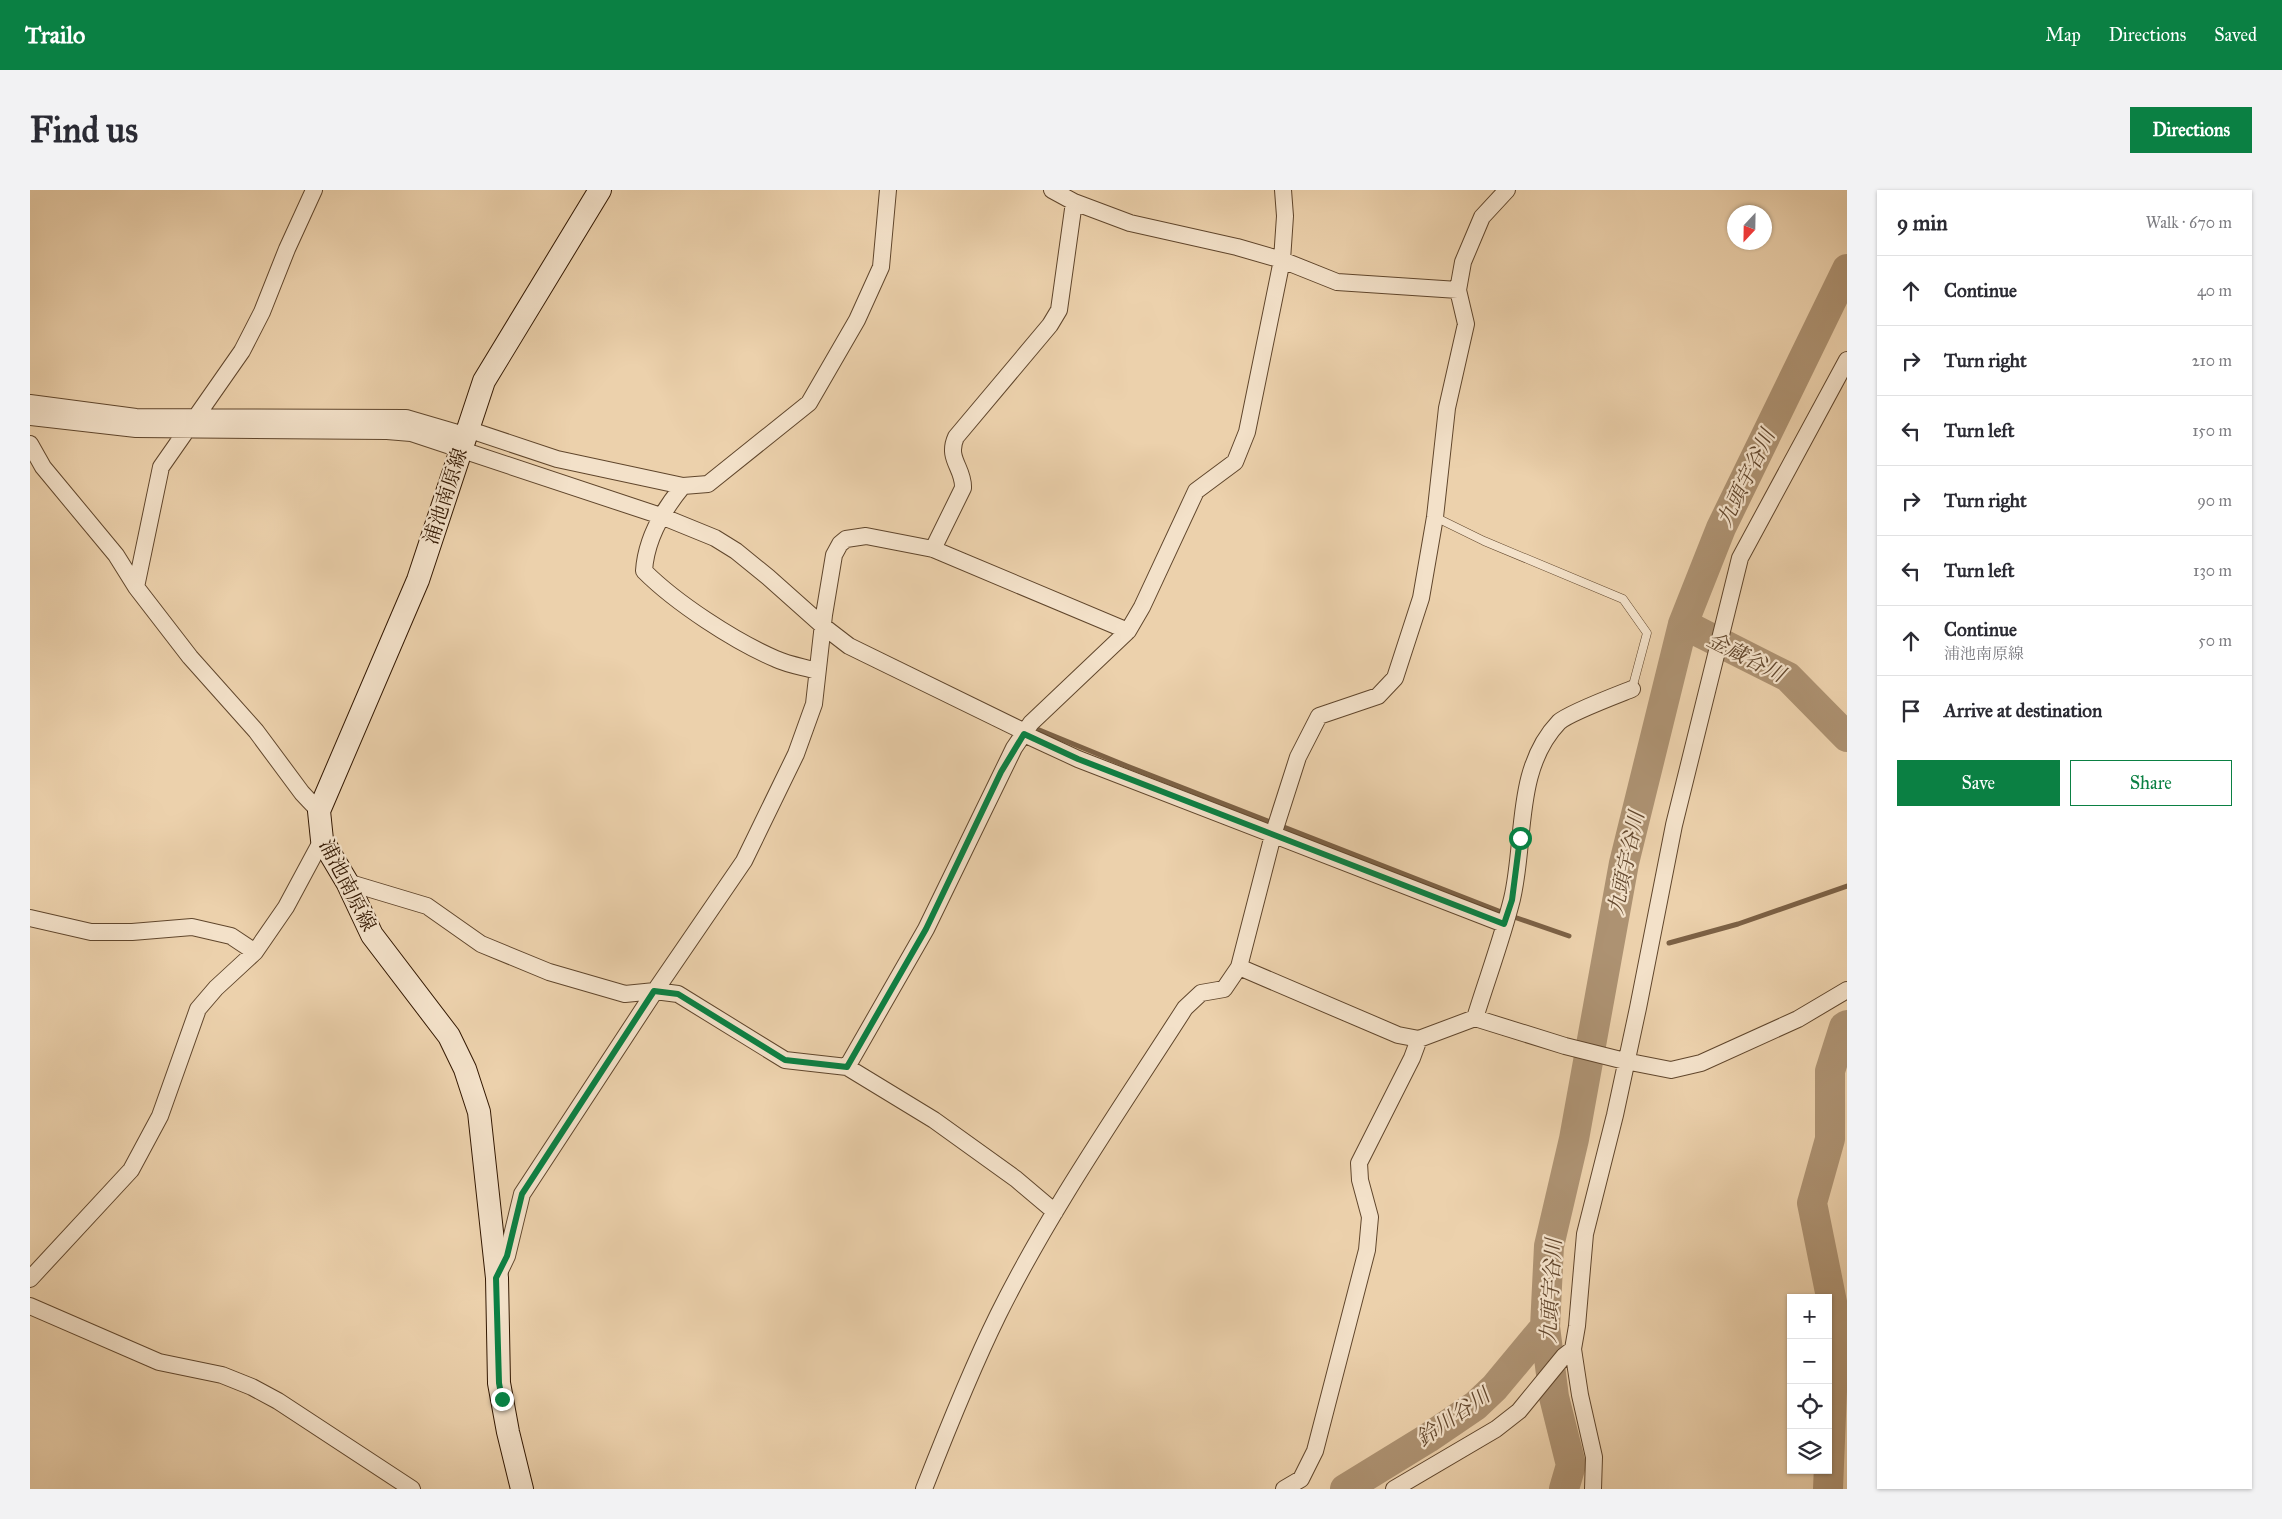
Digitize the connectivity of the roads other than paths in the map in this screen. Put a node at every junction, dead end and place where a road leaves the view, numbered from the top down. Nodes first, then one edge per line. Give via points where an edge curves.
1 (314, 190) edge
2 (600, 190) edge
3 (888, 190) edge
4 (1052, 190) edge
5 (1283, 190) edge
6 (1507, 190) edge
7 (1074, 202) junction
8 (1282, 260) junction
9 (1458, 290) junction
10 (1847, 360) edge
11 (30, 403) edge
12 (30, 417) edge
13 (191, 423) junction
14 (464, 438) junction
15 (30, 444) edge
16 (683, 486) junction
17 (663, 512) junction
18 (1435, 517) junction
19 (933, 549) junction
20 (136, 587) junction
21 (823, 621) junction
22 (1128, 631) junction
23 (817, 671) junction
24 (1632, 688) joint
25 (1027, 729) junction
26 (319, 812) junction
27 (1275, 828) junction
28 (322, 840) junction
29 (347, 882) junction
30 (1506, 917) junction
31 (30, 918) edge
32 (255, 952) junction
33 (1239, 967) junction
34 (1847, 990) edge
35 (654, 991) junction
36 (1475, 1018) junction
37 (1419, 1039) junction
38 (1623, 1060) junction
39 (847, 1067) junction
40 (1055, 1212) junction
41 (496, 1278) junction
42 (30, 1279) edge
43 (30, 1306) edge
44 (1568, 1352) junction
45 (412, 1489) edge
46 (522, 1489) edge
47 (924, 1489) edge
48 (1284, 1489) edge
49 (1394, 1489) edge
50 (1593, 1489) edge

1 - 13 street via 242,351
2 - 14 main road, 浦池南原線 via 484,381
3 - 16 street via 882,267 857,320 809,403 708,484
4 - 7 street
5 - 8 street
6 - 9 street via 1482,217 1463,262
7 - 8 street via 1130,223
7 - 19 street via 1059,310 956,437 952,453 963,488
8 - 9 street via 1337,282
8 - 22 street via 1247,432 1235,462 1196,491
9 - 18 street via 1466,324 1448,408
10 - 38 street via 1740,558 1674,825 1638,1008
11 - 13 street
12 - 13 street via 106,426
13 - 14 street via 387,431
13 - 20 street via 161,467
14 - 16 street
14 - 17 street
14 - 26 main road, 浦池南原線 via 418,580
15 - 20 street via 43,467 116,555
16 - 17 street
17 - 21 street via 736,551
17 - 23 street via 645,554 644,570 660,587 745,643 777,660
18 - 24 lane via 1623,599 1647,633
18 - 27 street via 1421,598 1395,678 1378,696 1319,716 1298,757
19 - 21 street via 866,536 846,539 834,555
19 - 22 street
20 - 26 street
21 - 23 street
21 - 25 street via 849,646
22 - 25 street via 1068,685
23 - 35 street via 814,704 796,754 744,861
24 - 30 street via 1560,720 1546,740 1530,777 1523,808 1518,868
25 - 27 street via 1078,759
25 - 39 street via 1001,772 926,929
26 - 28 main road, 浦池南原線
27 - 30 street
27 - 33 street
28 - 29 main road, 浦池南原線
28 - 32 street via 286,907
29 - 35 street via 427,906 481,944 549,972 625,994
29 - 41 main road, 浦池南原線 via 372,935 449,1036 465,1069 479,1112
30 - 36 street
31 - 32 street via 91,932 192,927 231,936
32 - 42 street via 198,1009 160,1116 132,1170
33 - 37 street via 1398,1035
33 - 40 street via 1224,989 1201,994 1186,1008
34 - 38 street via 1798,1019 1701,1063 1672,1070
35 - 39 street via 678,994 785,1060
35 - 41 street via 522,1194 507,1256
36 - 37 street
36 - 38 street
37 - 48 street via 1359,1163 1370,1218 1367,1250 1316,1451 1301,1479
38 - 44 street via 1615,1115 1585,1234 1577,1326
39 - 40 street via 934,1120 1016,1179
40 - 47 street via 998,1314 961,1395
41 - 46 main road, 浦池南原線 via 499,1383
43 - 45 street via 159,1362 222,1375 252,1387
44 - 49 street via 1519,1411 1496,1430
44 - 50 street via 1594,1457

